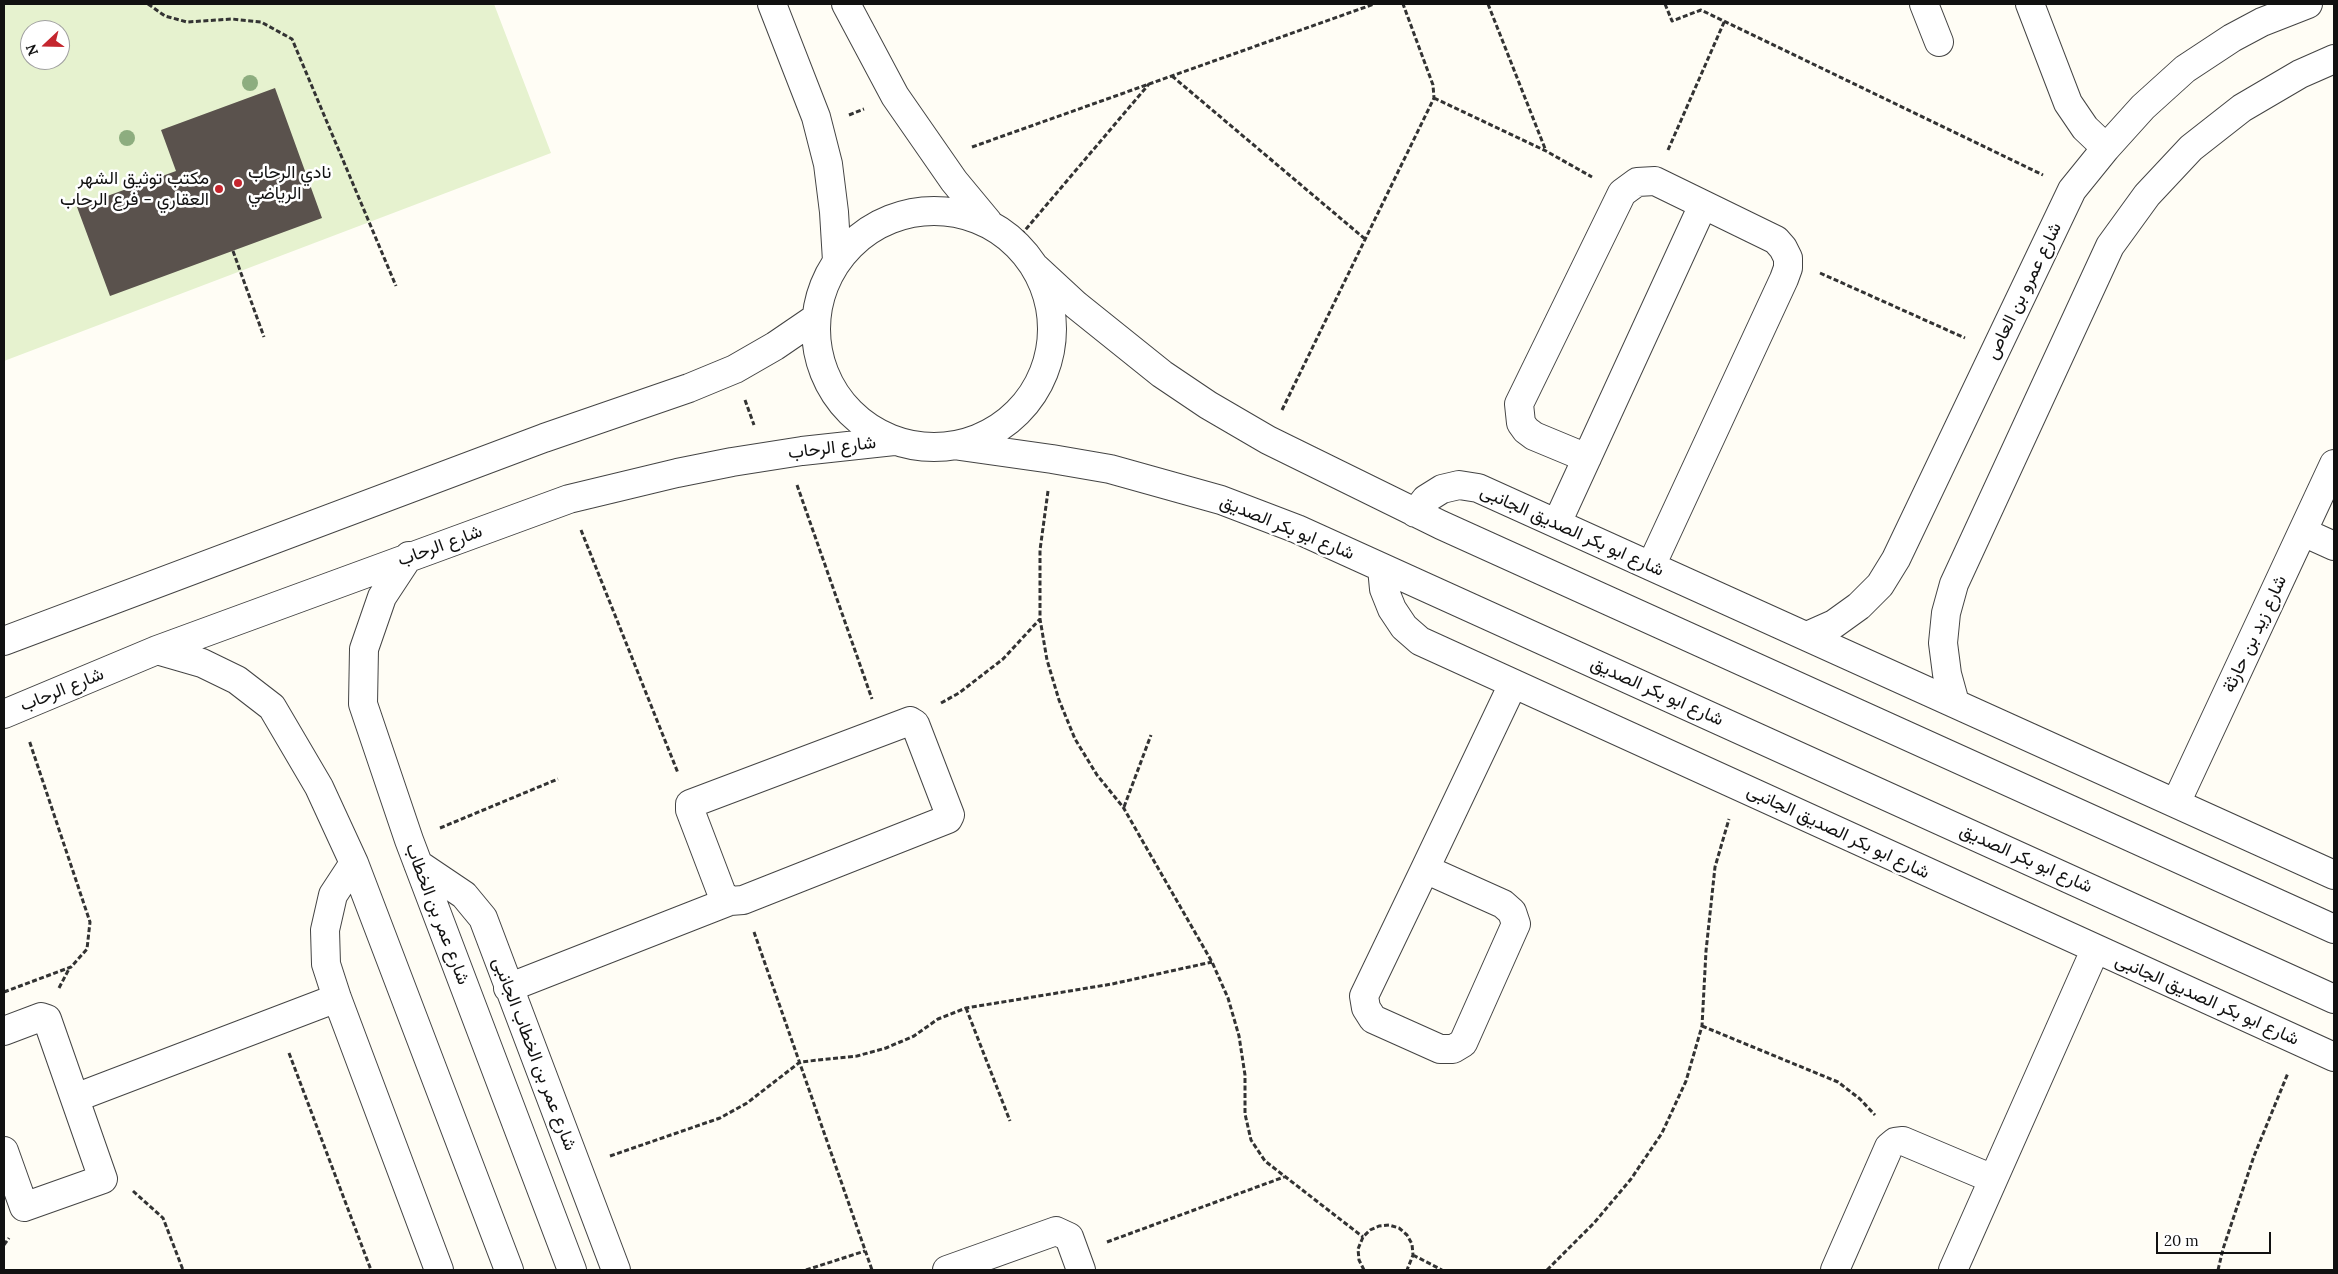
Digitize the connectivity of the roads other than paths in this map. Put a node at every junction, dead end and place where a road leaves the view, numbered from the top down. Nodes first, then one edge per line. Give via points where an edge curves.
1 (772, 4) edge
2 (846, 4) edge
3 (1924, 4) edge
4 (2030, 4) edge
5 (2308, 4) edge
6 (2259, 13) edge
7 (1939, 42) dead end
8 (2334, 59) edge
9 (2106, 148) junction
10 (1703, 205) junction
11 (988, 222) junction
12 (837, 261) junction
13 (1036, 268) junction
14 (816, 318) junction
15 (894, 441) junction
16 (960, 446) junction
17 (1587, 458) junction
18 (2334, 464) edge
19 (1415, 513) junction
20 (1557, 523) junction
21 (2303, 532) junction
22 (2334, 546) edge
23 (409, 556) junction
24 (1651, 566) junction
25 (1382, 568) junction
26 (1807, 636) junction
27 (4, 641) edge
28 (157, 650) junction
29 (1513, 684) junction
30 (1955, 703) junction
31 (11, 711) edge
32 (2176, 803) junction
33 (414, 852) junction
34 (354, 863) junction
35 (1425, 868) junction
36 (2334, 875) edge
37 (736, 901) junction
38 (2334, 929) edge
39 (2095, 950) junction
40 (508, 988) junction
41 (337, 998) junction
42 (2334, 999) edge
43 (4, 1031) edge
44 (2334, 1057) edge
45 (75, 1098) junction
46 (4, 1151) edge
47 (1993, 1179) junction
48 (1078, 1262) edge
49 (440, 1270) edge
50 (508, 1270) edge
51 (572, 1270) edge
52 (616, 1270) edge
53 (947, 1270) edge
54 (1835, 1270) edge
55 (1953, 1270) edge

1 - 12 street via 816,117 830,177
2 - 11 street via 895,96 938,159
3 - 7 street
4 - 9 street via 2068,103 2085,128
5 - 6 street, شارع عمرو بن العاص
6 - 9 street, شارع عمرو بن العاص via 2143,107
8 - 30 street via 2300,74 2242,108 2192,148 2147,194 2110,246 1954,584 1946,613 1943,643
9 - 26 street, شارع عمرو بن العاص via 2072,190 1896,559 1880,585 1859,606 1834,624
10 - 17 street
10 - 17 street via 1655,181 1637,182 1622,193 1519,404 1521,423 1526,430
10 - 24 street via 1776,240 1788,258 1788,268
11 - 12 street via 956,211 922,210 889,219 860,236
11 - 13 street via 1015,241
12 - 14 street via 823,288
13 - 16 street via 1052,310 1051,355 1033,397 1001,429
13 - 19 street via 1076,305 1162,374 1208,405 1268,440
14 - 15 street via 818,350 831,386 844,406 867,426
14 - 27 street via 735,369 689,388 544,438
15 - 16 street via 926,448
15 - 23 street, شارع الرحاب via 775,455 677,473 569,499
16 - 25 street, شارع ابو بكر الصديق via 1110,469 1221,500 1297,529
17 - 20 street
18 - 21 street, شارع زيد بن حارثة
19 - 20 street, شارع ابو بكر الصديق الجانبى via 1426,499 1442,489 1459,485 1478,488
19 - 38 street
20 - 24 street, شارع ابو بكر الصديق الجانبى
21 - 22 street
21 - 32 street, شارع زيد بن حارثة
23 - 28 street, شارع الرحاب
23 - 33 street, شارع عمر بن الخطاب via 382,597 364,649 363,704
24 - 26 street, شارع ابو بكر الصديق الجانبى
25 - 29 street, شارع ابو بكر الصديق الجانبى via 1387,596 1404,627 1420,641
25 - 42 street, شارع ابو بكر الصديق
26 - 30 street, شارع ابو بكر الصديق الجانبى
28 - 31 street, شارع الرحاب
28 - 34 street via 202,663 237,680 272,707 319,786
29 - 35 street
29 - 39 street, شارع ابو بكر الصديق الجانبى
30 - 32 street, شارع ابو بكر الصديق الجانبى
32 - 36 street, شارع ابو بكر الصديق الجانبى
33 - 40 street, شارع عمر بن الخطاب الجانبى via 464,895 483,918
33 - 51 street, شارع عمر بن الخطاب
34 - 41 street via 333,895 325,930 326,964
34 - 50 street
35 - 35 street via 1364,996 1366,1008 1373,1019 1440,1049 1452,1049 1463,1043 1516,924 1512,912 1504,904
37 - 37 street via 948,819 950,815 915,724 910,720 690,804 722,894
37 - 40 street
39 - 44 street, شارع ابو بكر الصديق الجانبى
39 - 47 street
40 - 52 street, شارع عمر بن الخطاب الجانبى
41 - 45 street
41 - 49 street
43 - 45 street via 41,1017 47,1019
45 - 46 street via 103,1179 24,1207
47 - 54 street via 1903,1141 1895,1142 1889,1147
47 - 55 street
48 - 53 street via 1069,1237 1056,1230

